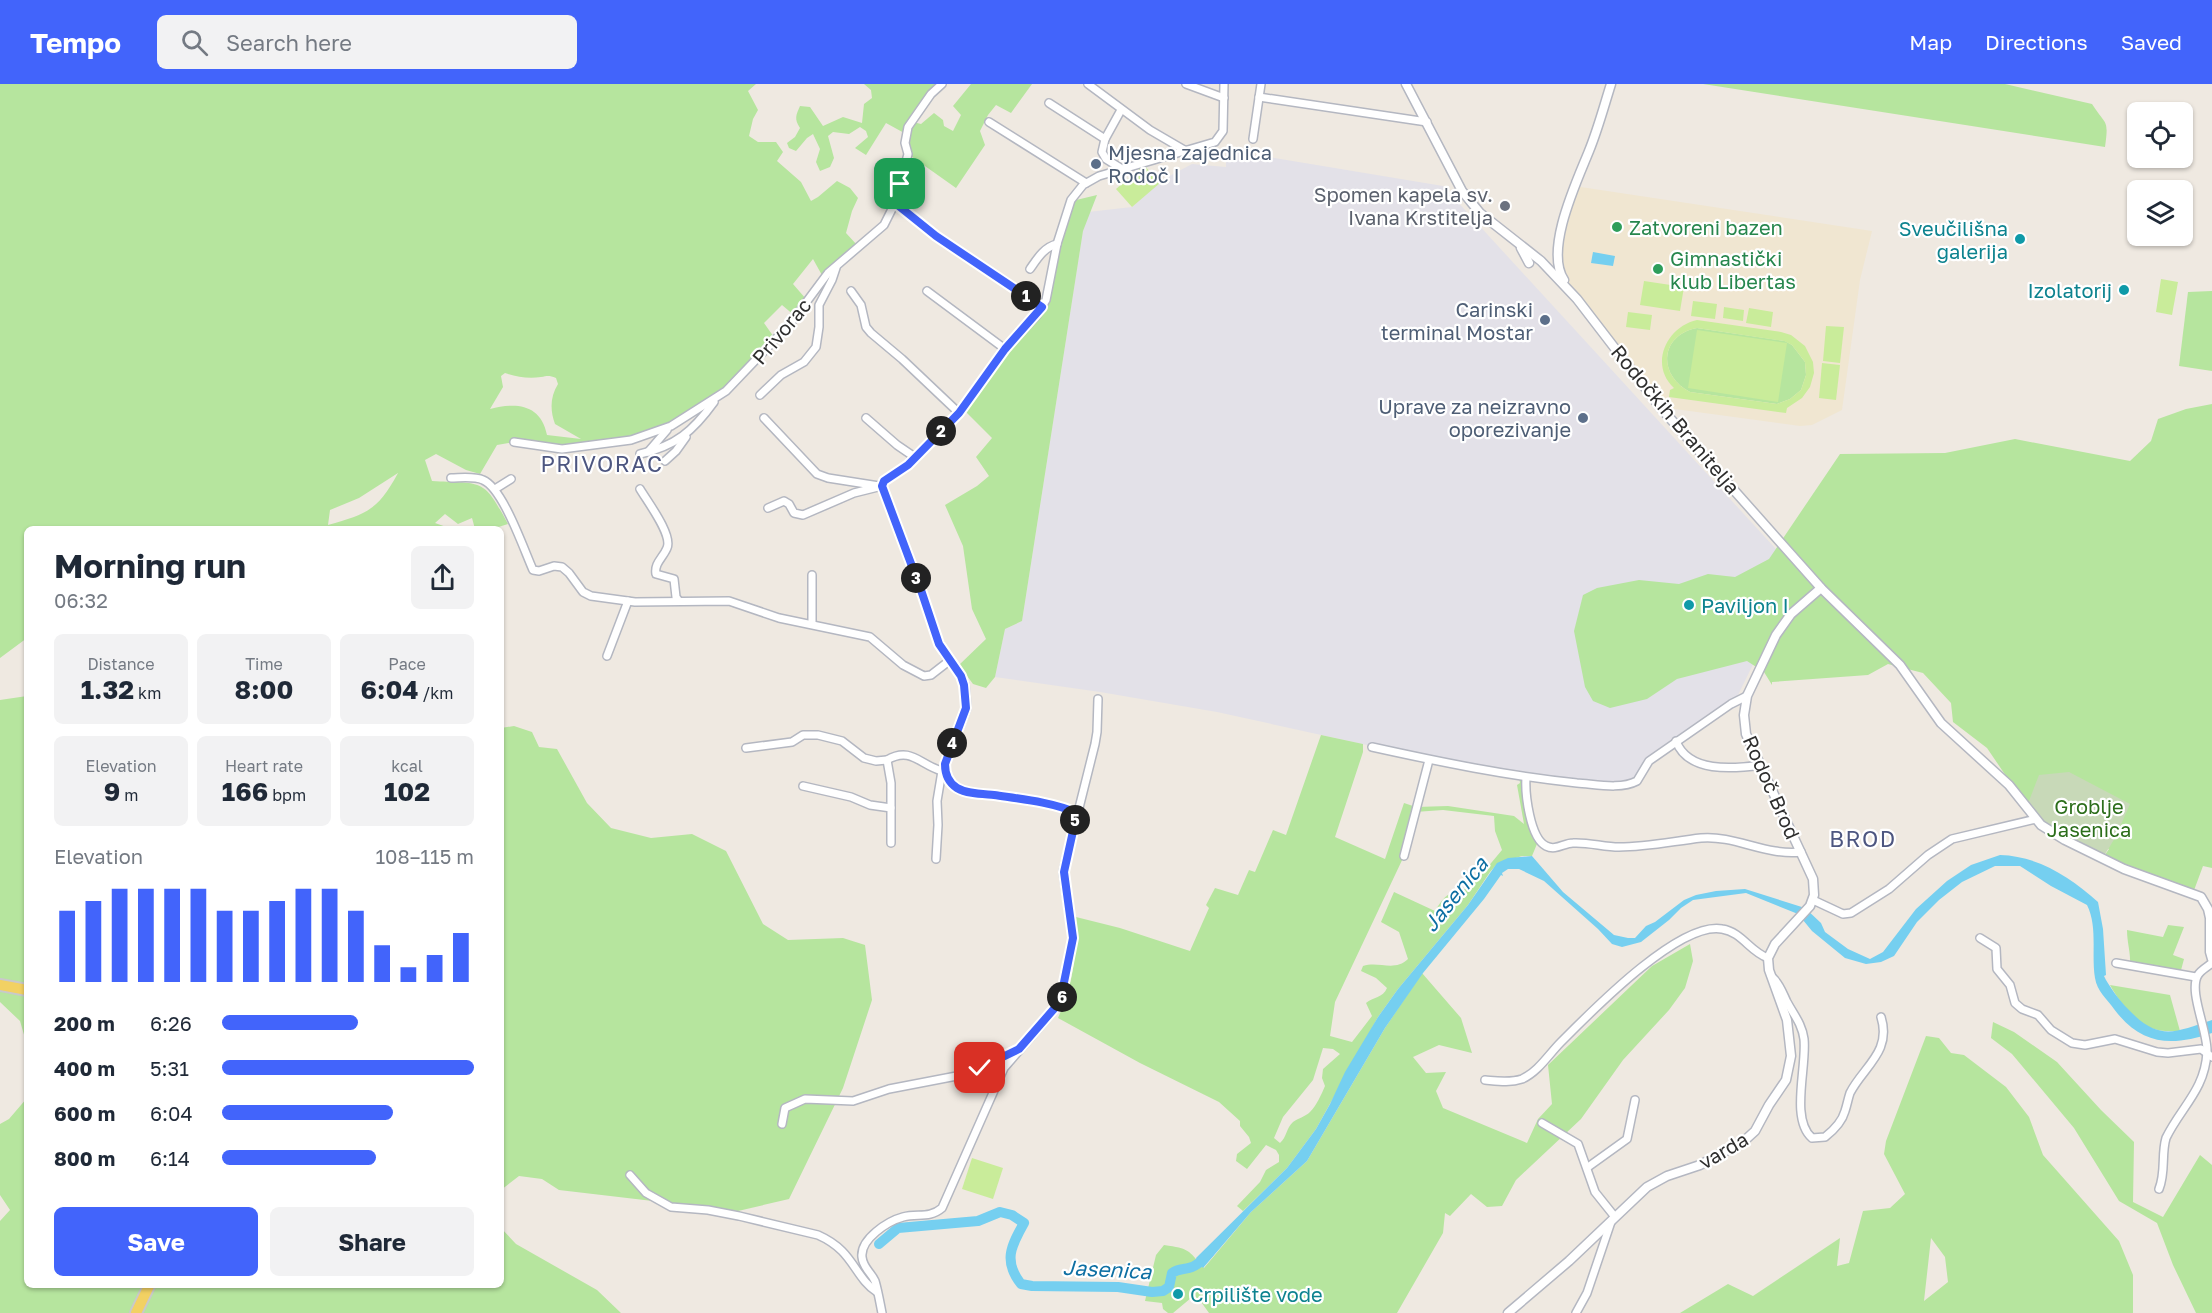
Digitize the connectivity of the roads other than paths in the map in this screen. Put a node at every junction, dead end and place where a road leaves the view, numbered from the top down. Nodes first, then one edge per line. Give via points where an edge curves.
1 (942, 84) edge
2 (1088, 84) edge
3 (1186, 84) edge
4 (1224, 84) edge
5 (1261, 84) edge
6 (1407, 84) edge
7 (1611, 84) edge
8 (1259, 97) junction
9 (1224, 98) junction
10 (1049, 103) dead end
11 (1121, 110) junction
12 (989, 122) dead end
13 (1427, 122) junction
14 (1105, 139) junction
15 (1253, 139) dead end
16 (1186, 151) junction
17 (1122, 169) junction
18 (1086, 183) junction
19 (895, 203) junction
20 (1515, 240) junction
21 (1560, 240) junction
22 (1057, 244) junction
23 (1557, 257) junction
24 (838, 263) junction
25 (1528, 263) dead end
26 (1544, 264) junction
27 (1030, 269) dead end
28 (851, 291) dead end
29 (927, 291) dead end
30 (1574, 296) junction
31 (1042, 307) junction
32 (1005, 349) junction
33 (760, 395) dead end
34 (717, 398) junction
35 (959, 413) junction
36 (764, 418) dead end
37 (866, 418) dead end
38 (671, 426) junction
39 (687, 435) junction
40 (514, 442) dead end
41 (916, 458) junction
42 (665, 461) dead end
43 (451, 478) dead end
44 (511, 479) dead end
45 (882, 486) junction
46 (495, 489) junction
47 (640, 489) dead end
48 (768, 508) dead end
49 (812, 575) dead end
50 (1821, 588) junction
51 (628, 601) junction
52 (679, 601) junction
53 (812, 624) junction
54 (607, 656) dead end
55 (950, 661) junction
56 (1748, 696) junction
57 (1098, 699) dead end
58 (1676, 741) junction
59 (1372, 747) dead end
60 (746, 748) dead end
61 (887, 759) junction
62 (1429, 760) junction
63 (1761, 765) junction
64 (944, 771) junction
65 (1526, 778) junction
66 (803, 786) dead end
67 (891, 808) junction
68 (1077, 813) junction
69 (2036, 819) junction
70 (891, 843) dead end
71 (1801, 852) junction
72 (1404, 856) dead end
73 (936, 859) dead end
74 (1811, 903) junction
75 (1980, 938) dead end
76 (1768, 958) junction
77 (2212, 961) edge
78 (2116, 963) dead end
79 (1771, 977) junction
80 (2196, 978) junction
81 (0, 985) edge
82 (24, 989) edge
83 (1881, 1017) dead end
84 (1019, 1049) junction
85 (2210, 1055) edge
86 (1485, 1080) dead end
87 (1635, 1100) dead end
88 (1542, 1123) dead end
89 (782, 1124) dead end
90 (1588, 1167) junction
91 (630, 1175) dead end
92 (2159, 1189) dead end
93 (1613, 1220) junction
94 (148, 1288) edge
95 (878, 1292) junction
96 (136, 1313) edge
97 (882, 1313) edge
98 (1508, 1313) edge
99 (1576, 1313) edge

1 - 19 street, Privorac via 908,127 908,154
2 - 11 street
3 - 9 street
4 - 9 street
5 - 8 street
6 - 13 street, Rodočkih Branitelja
7 - 21 street via 1569,200
8 - 13 street
8 - 15 street
9 - 16 street via 1223,131 1218,140
10 - 14 street
11 - 14 street
11 - 16 street
12 - 18 street
13 - 20 street, Rodočkih Branitelja via 1469,202
14 - 17 street via 1103,155
16 - 17 street
17 - 18 street
18 - 22 street via 1071,200
19 - 24 street, Privorac via 884,225
19 - 31 street via 936,236
20 - 25 street
20 - 26 street, Rodočkih Branitelja
21 - 23 street
21 - 26 street
22 - 27 street via 1044,251
22 - 31 street
23 - 26 street
23 - 30 street via 1560,274
24 - 33 street via 819,305 816,347 804,362 781,375
24 - 34 street, Privorac via 776,340
26 - 30 street, Rodočkih Branitelja
28 - 35 street via 861,305 871,333
29 - 32 street
30 - 50 street, Rodočkih Branitelja via 1660,407
31 - 32 street
32 - 35 street
34 - 38 street, Privorac
34 - 39 street
35 - 41 street
36 - 45 street via 817,474
37 - 41 street
38 - 39 street via 644,453
38 - 40 street, Privorac via 631,440 574,448 550,449
39 - 42 street
41 - 45 street
43 - 46 street via 478,478
44 - 46 street
45 - 48 street via 803,515 794,513 784,501
45 - 55 street via 936,635
46 - 51 street via 533,570 562,567 587,594
47 - 52 street via 669,538 656,574 674,579
49 - 53 street
50 - 56 street, Rodoč Brod via 1780,628
50 - 69 street, Rodočkih Branitelja via 1900,664 1941,723 2009,785
51 - 52 street
51 - 54 street
52 - 53 street via 729,601 779,618
53 - 55 street via 870,637 921,675 931,675
55 - 64 street via 961,676 967,701
56 - 58 street
56 - 63 street, Rodoč Brod via 1744,724
57 - 68 street via 1097,732
58 - 63 street via 1683,754 1705,764 1737,768
58 - 65 street via 1649,761 1632,783 1604,785
59 - 62 street
60 - 61 street via 818,735 842,741 864,758
61 - 64 street via 907,754
61 - 67 street
62 - 65 street
62 - 72 street
63 - 71 street, Rodoč Brod
64 - 68 street via 951,783 962,790
64 - 73 street via 937,801
65 - 71 street via 1534,829 1542,843 1550,847 1572,843 1620,847 1709,838 1770,852
66 - 67 street
67 - 70 street
68 - 84 street via 1064,872 1073,938 1063,992 1056,1009
69 - 74 street via 1952,839 1889,889 1851,913
69 - 77 street, Rodočkih Branitelja via 2102,859 2201,897 2208,909
71 - 74 street, Rodoč Brod via 1815,888
74 - 76 street
75 - 85 street via 1996,948 1996,969 2010,985 2015,1003 2072,1043 2085,1046 2115,1038 2157,1052 2201,1049
76 - 79 street, varda
76 - 86 street via 1732,932 1716,928 1695,933 1640,969 1529,1074 1515,1081
77 - 80 street
78 - 80 street
79 - 83 street via 1779,984 1802,1028 1805,1060 1800,1107 1806,1131 1812,1138 1825,1137 1842,1119 1852,1090 1878,1053 1883,1032
79 - 93 street, varda via 1787,1020 1791,1056 1786,1080 1755,1131 1700,1165 1657,1180
80 - 85 street via 2195,990
81 - 82 main road
84 - 89 street via 967,1074 889,1089 853,1101 805,1099 785,1108
84 - 95 street via 997,1080 942,1208 932,1215 905,1216 890,1223 864,1245 862,1260
85 - 92 street via 2196,1090 2166,1138
87 - 90 street via 1627,1139
88 - 90 street via 1578,1144
90 - 93 street via 1595,1192
91 - 95 street via 646,1193 671,1207 739,1216 829,1240 844,1253 868,1286
93 - 98 street, varda
93 - 99 street
94 - 96 main road
95 - 97 street

